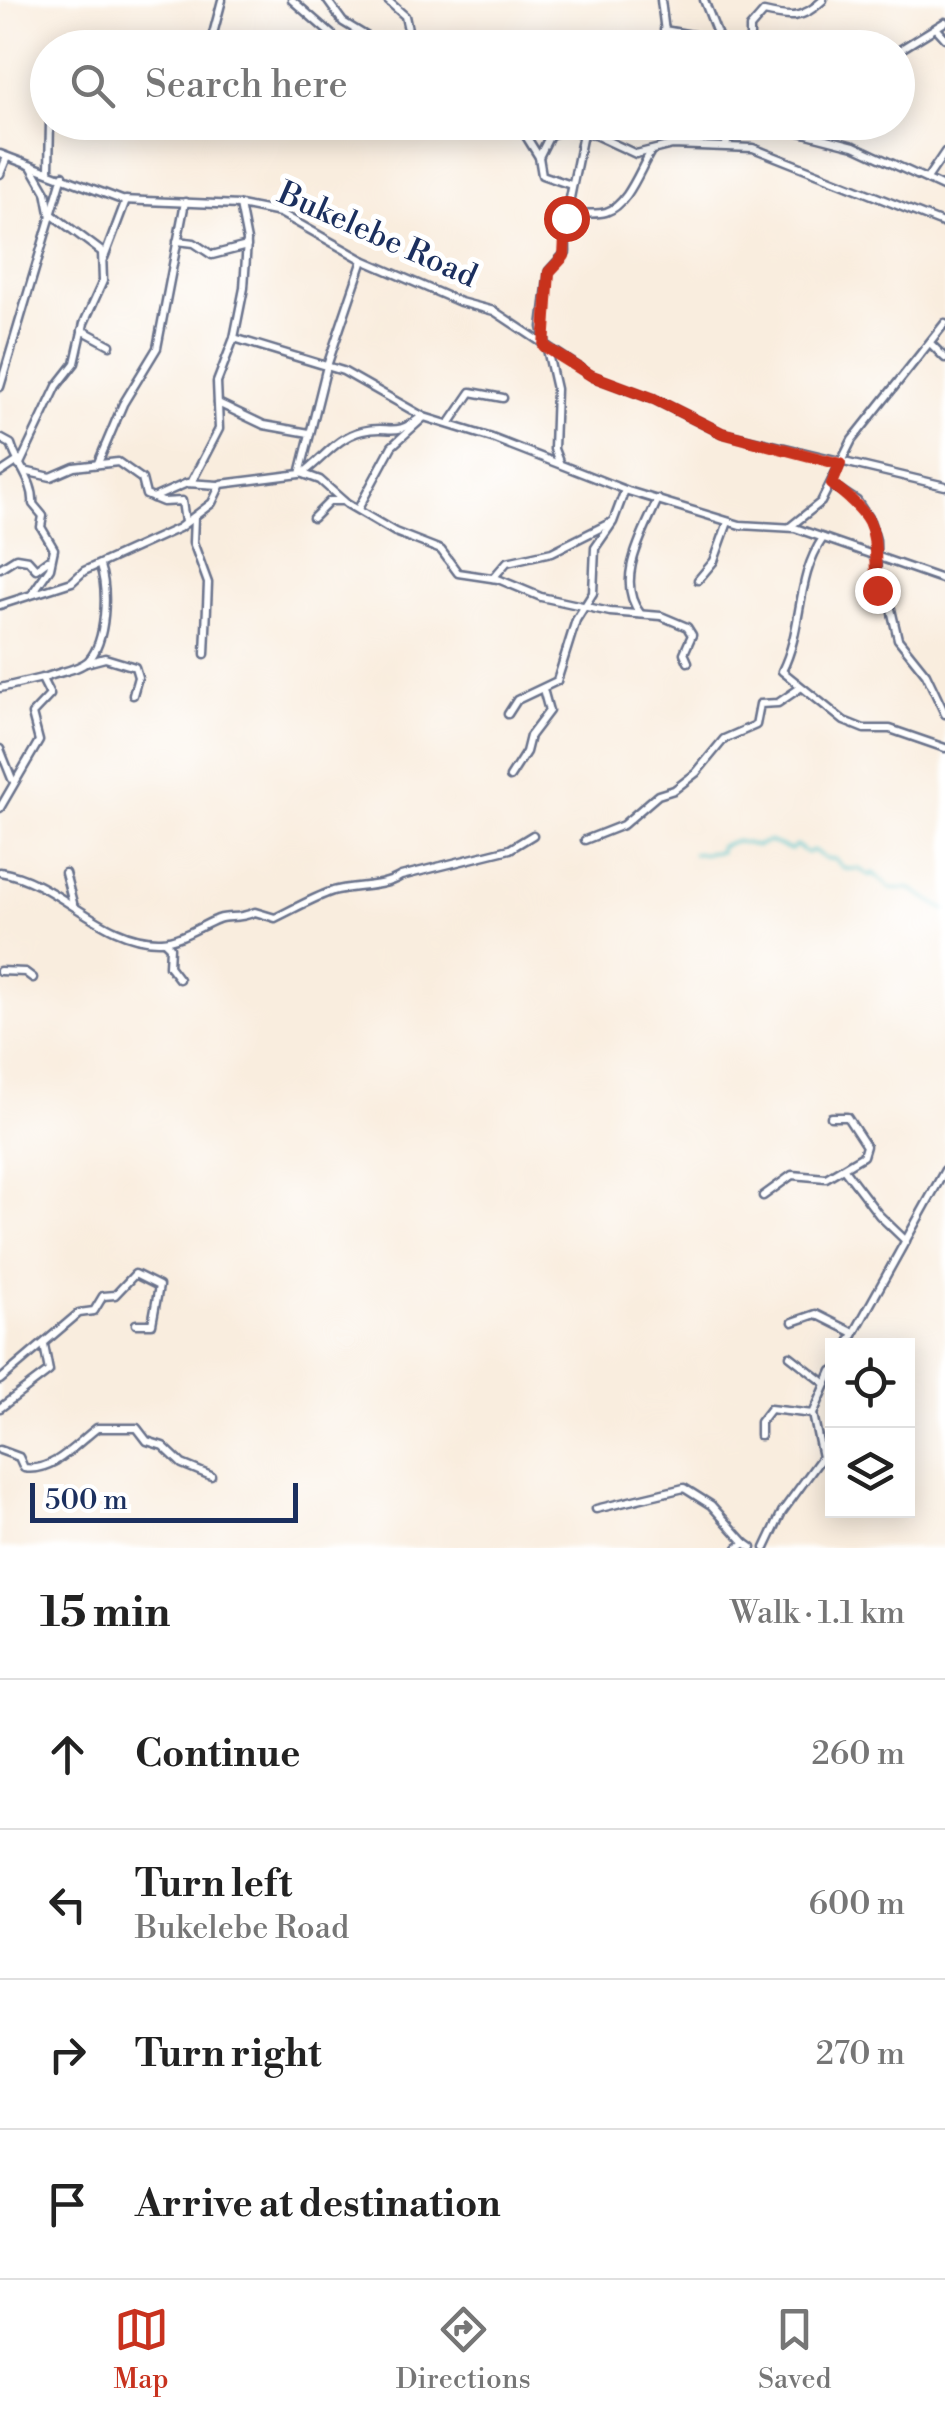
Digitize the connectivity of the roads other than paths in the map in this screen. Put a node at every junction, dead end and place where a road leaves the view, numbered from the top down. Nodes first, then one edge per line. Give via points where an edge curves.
1 (222, 0) edge
2 (292, 0) edge
3 (328, 0) edge
4 (387, 0) edge
5 (660, 0) edge
6 (704, 0) edge
7 (823, 0) edge
8 (945, 22) edge
9 (937, 29) junction
10 (214, 30) edge
11 (326, 30) edge
12 (354, 30) edge
13 (408, 30) edge
14 (664, 30) edge
15 (715, 30) edge
16 (751, 30) edge
17 (945, 38) edge
18 (915, 41) edge
19 (49, 140) edge
20 (528, 140) edge
21 (548, 140) edge
22 (582, 140) edge
23 (609, 140) edge
24 (729, 140) edge
25 (831, 140) edge
26 (726, 144) junction
27 (650, 152) junction
28 (945, 152) edge
29 (4, 156) edge
30 (539, 158) junction
31 (30, 164) junction
32 (48, 170) junction
33 (0, 174) edge
34 (63, 175) junction
35 (928, 177) junction
36 (571, 185) junction
37 (945, 188) edge
38 (126, 200) junction
39 (185, 202) junction
40 (240, 205) junction
41 (50, 213) junction
42 (566, 218) junction
43 (945, 224) edge
44 (177, 241) junction
45 (247, 246) junction
46 (104, 258) junction
47 (363, 260) junction
48 (944, 325) edge
49 (82, 330) junction
50 (234, 338) junction
51 (110, 345) dead end
52 (931, 345) junction
53 (544, 346) junction
54 (945, 358) edge
55 (327, 366) junction
56 (0, 387) edge
57 (503, 398) dead end
58 (218, 403) junction
59 (423, 416) junction
60 (448, 424) junction
61 (309, 433) junction
62 (0, 438) edge
63 (98, 463) junction
64 (560, 463) junction
65 (840, 464) junction
66 (19, 467) junction
67 (302, 473) junction
68 (0, 474) edge
69 (190, 482) junction
70 (832, 484) junction
71 (220, 485) junction
72 (945, 486) edge
73 (625, 490) junction
74 (153, 498) junction
75 (658, 499) junction
76 (344, 502) junction
77 (358, 509) junction
78 (194, 516) junction
79 (313, 518) dead end
80 (613, 522) junction
81 (728, 522) junction
82 (186, 523) junction
83 (790, 527) junction
84 (823, 538) junction
85 (876, 554) junction
86 (49, 560) junction
87 (100, 566) junction
88 (0, 568) edge
89 (493, 578) junction
90 (698, 580) dead end
91 (945, 580) edge
92 (33, 592) junction
93 (584, 604) junction
94 (0, 605) edge
95 (640, 612) junction
96 (205, 654) dead end
97 (688, 662) dead end
98 (85, 663) junction
99 (43, 678) junction
100 (0, 688) edge
101 (543, 688) junction
102 (800, 688) junction
103 (132, 695) dead end
104 (508, 714) dead end
105 (945, 714) edge
106 (945, 748) edge
107 (0, 749) edge
108 (510, 776) dead end
109 (0, 780) edge
110 (15, 780) junction
111 (0, 808) edge
112 (533, 835) dead end
113 (585, 840) dead end
114 (0, 872) edge
115 (65, 873) dead end
116 (73, 902) junction
117 (164, 941) junction
118 (0, 971) edge
119 (32, 978) dead end
120 (180, 979) dead end
121 (831, 1117) dead end
122 (844, 1169) junction
123 (945, 1170) edge
124 (763, 1196) dead end
125 (906, 1241) junction
126 (792, 1322) dead end
127 (136, 1324) dead end
128 (854, 1334) junction
129 (852, 1338) edge
130 (44, 1345) junction
131 (790, 1356) dead end
132 (0, 1380) edge
133 (825, 1383) edge
134 (825, 1386) edge
135 (1, 1410) edge
136 (811, 1411) junction
137 (760, 1436) dead end
138 (0, 1450) edge
139 (211, 1476) dead end
140 (596, 1508) dead end
141 (745, 1546) edge
142 (765, 1548) edge

1 - 10 street
2 - 11 street
3 - 12 street
4 - 13 street via 404,16
5 - 14 street
6 - 15 street
7 - 16 street via 794,18 764,12
8 - 9 street
9 - 17 street
9 - 18 street
19 - 32 street
20 - 30 street
21 - 30 street
22 - 36 street
23 - 27 street via 632,153
24 - 26 street
25 - 35 street
26 - 27 street
26 - 43 street via 770,152
27 - 42 street via 616,206
28 - 35 street
29 - 31 street, Bukelebe Road
29 - 33 street
30 - 36 street via 542,174
31 - 32 street, Bukelebe Road
31 - 41 street
32 - 34 street, Bukelebe Road
34 - 38 street, Bukelebe Road
34 - 41 street
35 - 37 street
36 - 42 street
38 - 39 street, Bukelebe Road
38 - 46 street
39 - 40 street, Bukelebe Road
39 - 44 street
40 - 45 street
40 - 47 street, Bukelebe Road via 290,216
41 - 46 street
41 - 56 street
42 - 53 street via 564,256 549,272
44 - 45 street via 210,254
44 - 63 street via 157,348
45 - 50 street
46 - 49 street via 102,285
47 - 53 street, Bukelebe Road via 494,311
47 - 55 street
48 - 52 street
49 - 51 street
49 - 66 street via 75,364 56,386
50 - 55 street
50 - 58 street via 217,382
52 - 54 street
52 - 65 street via 875,408
53 - 64 street via 557,396 554,448
53 - 65 street, Bukelebe Road via 592,376 722,433
55 - 59 street
55 - 61 street
57 - 60 street via 472,392
58 - 61 street via 263,425
58 - 69 street via 219,430
59 - 60 street
59 - 67 street via 398,432 348,437
59 - 77 street via 392,446
60 - 64 street
61 - 67 street
62 - 66 street via 11,444
63 - 66 street via 52,478
63 - 74 street via 126,465
64 - 73 street
65 - 70 street
65 - 72 street, Bukelebe Road
66 - 68 street
66 - 86 street via 53,546
67 - 71 street
67 - 76 street
69 - 71 street
69 - 74 street
70 - 83 street
70 - 85 street via 863,508
71 - 78 street via 212,504
73 - 75 street
73 - 80 street
74 - 82 street via 182,502
75 - 81 street
75 - 95 street via 629,578
76 - 77 street
76 - 79 street via 330,501
77 - 89 street via 441,550 458,573
78 - 82 street
78 - 96 street via 193,542 208,583
80 - 89 street via 552,552 506,562
80 - 93 street via 595,549 594,591
81 - 83 street
81 - 90 street via 714,561
82 - 87 street
83 - 84 street
84 - 85 street
84 - 102 street via 804,572 798,626 782,671
85 - 91 street
85 - 105 street via 877,590 892,609 898,639 926,674
86 - 88 street via 40,569 17,558
86 - 92 street
87 - 92 street via 52,590
87 - 98 street via 104,616
89 - 93 street via 536,596
92 - 94 street
93 - 95 street
93 - 101 street via 557,681
95 - 97 street via 690,628
98 - 99 street
98 - 103 street via 105,658 134,667
99 - 100 street
99 - 110 street via 50,697 32,717 39,741
101 - 104 street via 518,700
101 - 108 street via 549,711
102 - 106 street via 858,728 890,728
102 - 113 street via 760,704 756,724 724,738 674,790 614,830
107 - 110 street
109 - 110 street
110 - 111 street
112 - 117 street via 510,849 389,884 334,891 275,918 255,912 238,920 219,918
114 - 116 street
115 - 116 street
116 - 117 street via 131,940
117 - 120 street via 169,966
118 - 119 street
121 - 122 street via 850,1118 866,1146
122 - 124 street via 820,1179 792,1175
122 - 125 street
123 - 125 street
125 - 128 street
126 - 128 street via 816,1314
127 - 130 street via 152,1324 159,1286 135,1274
128 - 129 street
130 - 132 street
130 - 135 street via 49,1371
131 - 133 street
134 - 136 street
136 - 137 street via 770,1409
136 - 142 street via 822,1457
138 - 139 street via 32,1470 60,1459 97,1428 136,1428 184,1465
140 - 141 street via 684,1488 730,1523

